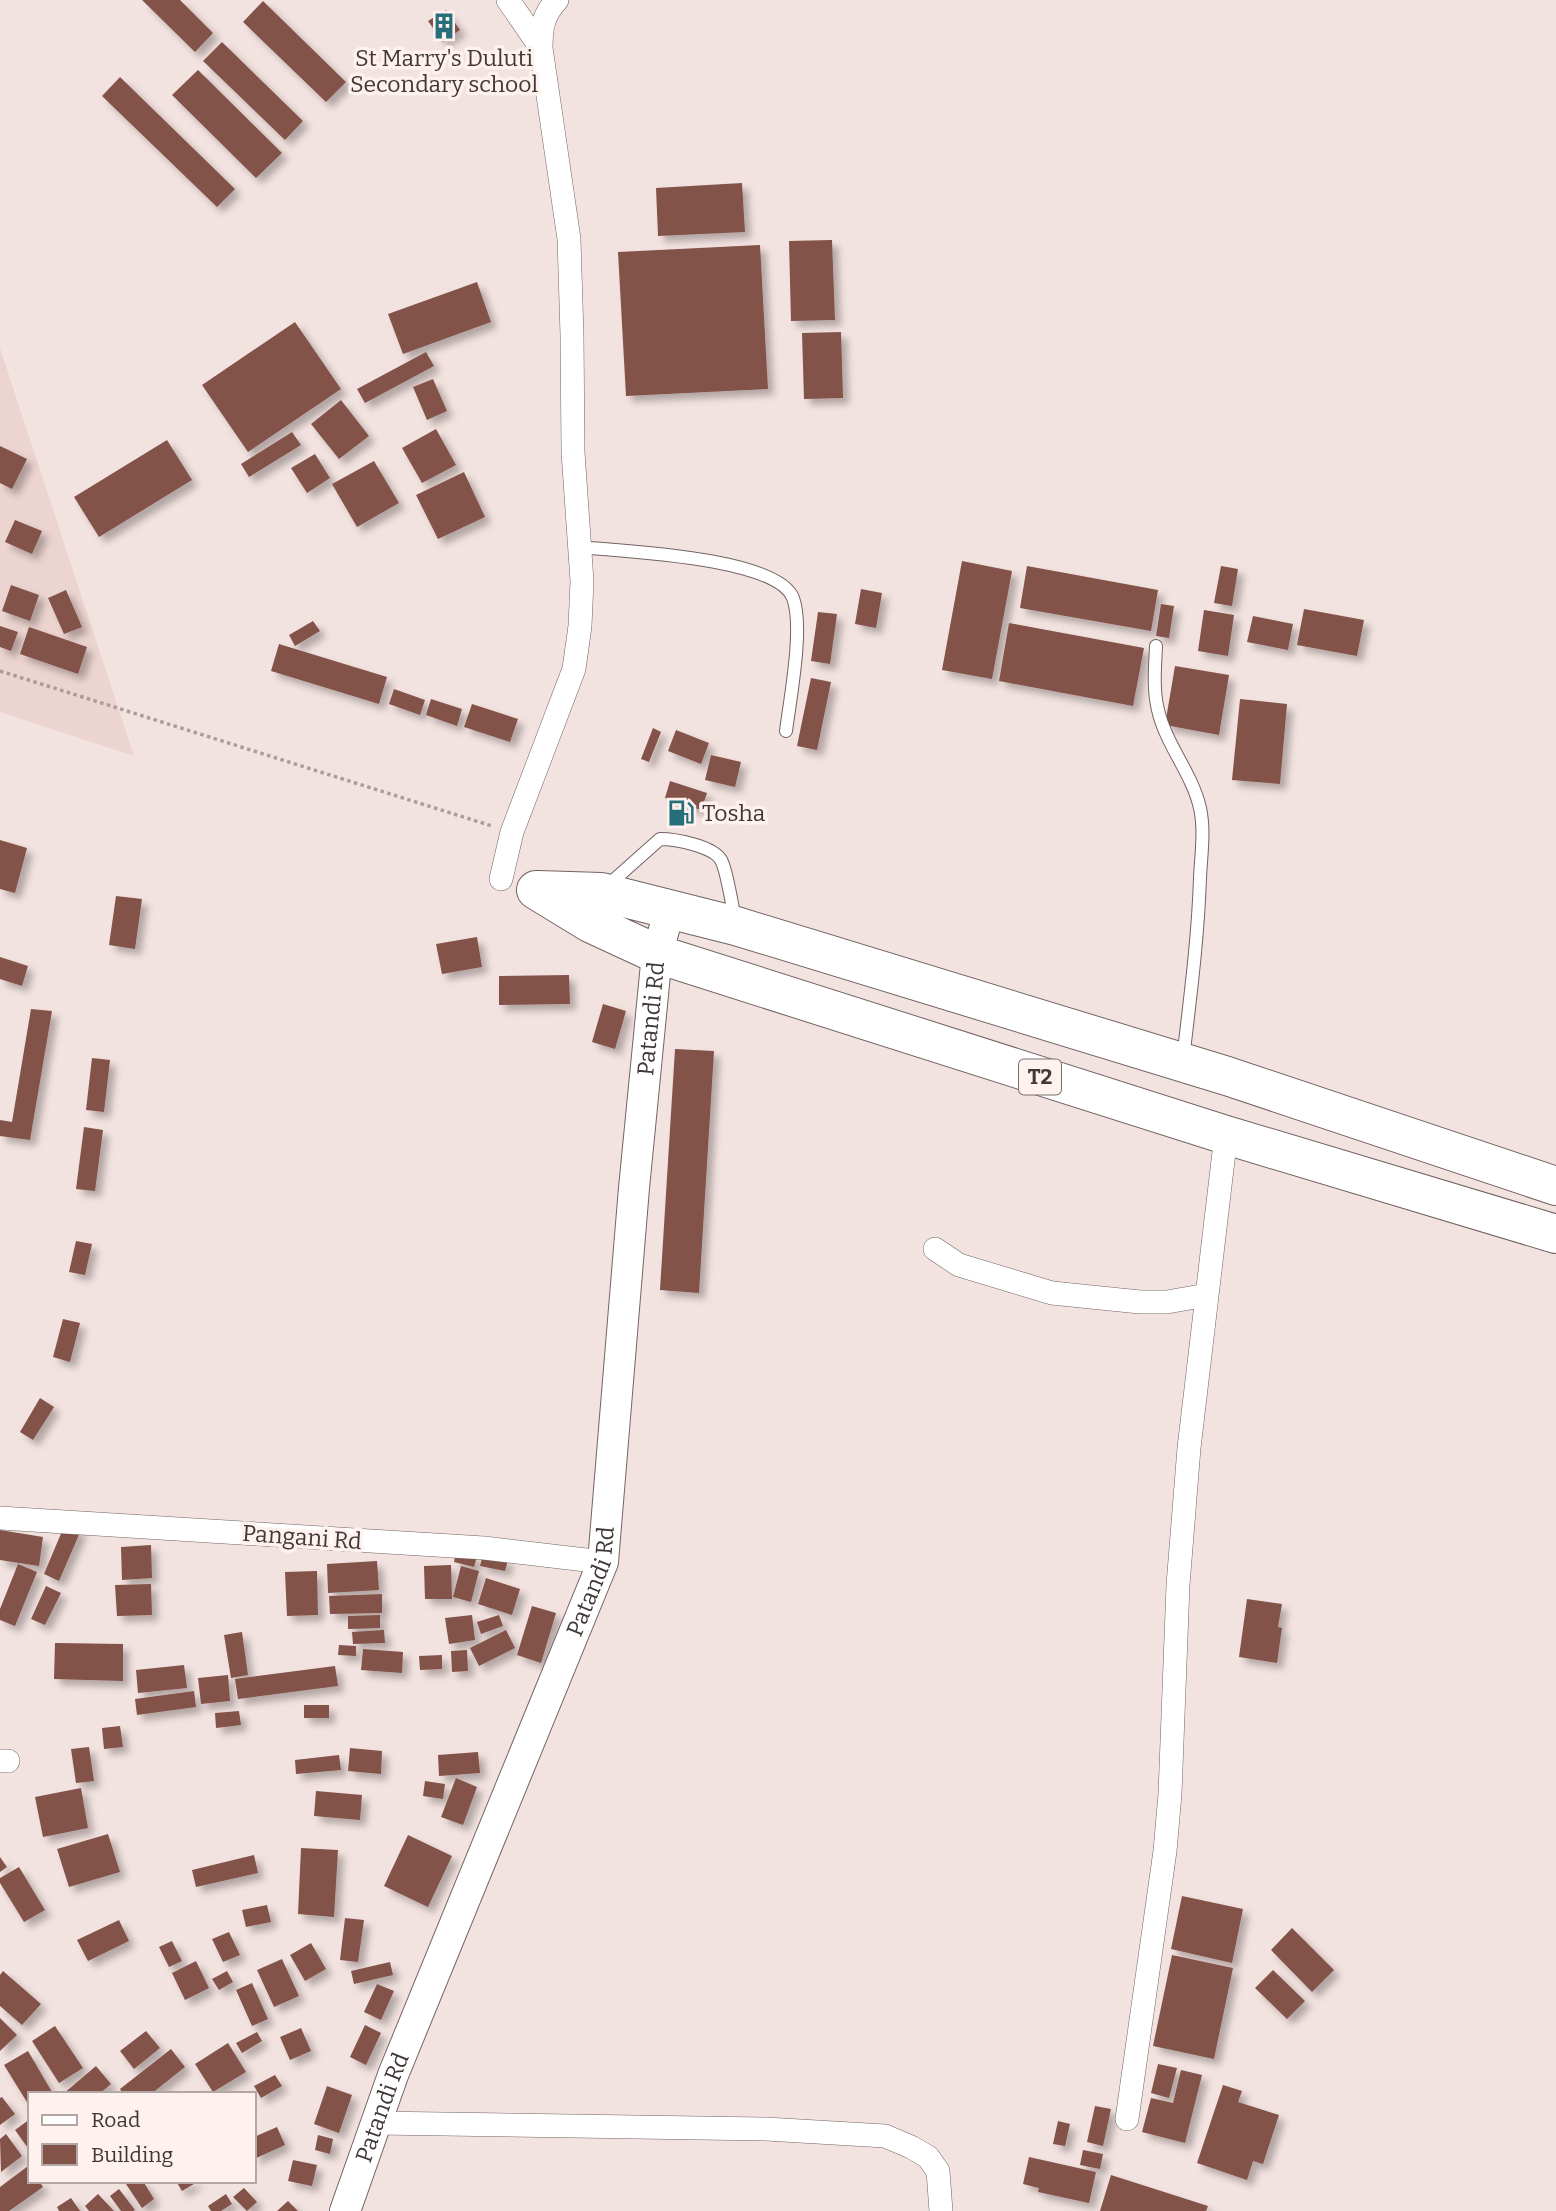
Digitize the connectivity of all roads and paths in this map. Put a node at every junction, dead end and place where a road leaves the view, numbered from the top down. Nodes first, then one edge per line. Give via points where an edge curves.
1 (508, 0) edge
2 (557, 0) edge
3 (541, 48) junction
4 (579, 547) junction
5 (1156, 646) dead end
6 (0, 671) edge
7 (786, 732) dead end
8 (512, 832) junction
9 (500, 878) dead end
10 (601, 892) junction
11 (670, 909) junction
12 (736, 926) junction
13 (657, 954) junction
14 (1183, 1063) junction
15 (1226, 1135) junction
16 (1545, 1182) edge
17 (1539, 1229) edge
18 (935, 1249) dead end
19 (1208, 1295) junction
20 (0, 1518) edge
21 (603, 1562) junction
22 (1127, 2119) dead end
23 (376, 2123) junction
24 (344, 2209) edge
25 (941, 2211) edge

1 - 3 street
2 - 3 street via 544,17
3 - 4 street via 569,239
4 - 7 lane via 700,559 752,570 783,585 793,595 796,610
4 - 8 street via 582,581 574,668
5 - 14 lane via 1158,712 1192,784 1202,835 1199,919
6 - 8 path
8 - 9 street
10 - 11 highway, T2
10 - 12 lane via 660,839 676,839 713,852 721,860
10 - 13 highway, T2 via 536,890 590,923
11 - 12 highway, T2
11 - 13 street, Patandi Rd
12 - 14 highway, T2
13 - 15 highway, T2
13 - 21 street, Patandi Rd
14 - 16 highway, T2
15 - 17 highway, T2
15 - 19 street
16 - 17 highway
18 - 19 street via 959,1265 1052,1293 1140,1302
19 - 22 street via 1178,1585 1165,1851
20 - 21 street, Pangani Rd via 484,1548
21 - 23 street, Patandi Rd
23 - 24 street, Patandi Rd
23 - 25 street via 766,2129 885,2136 928,2157 939,2171

